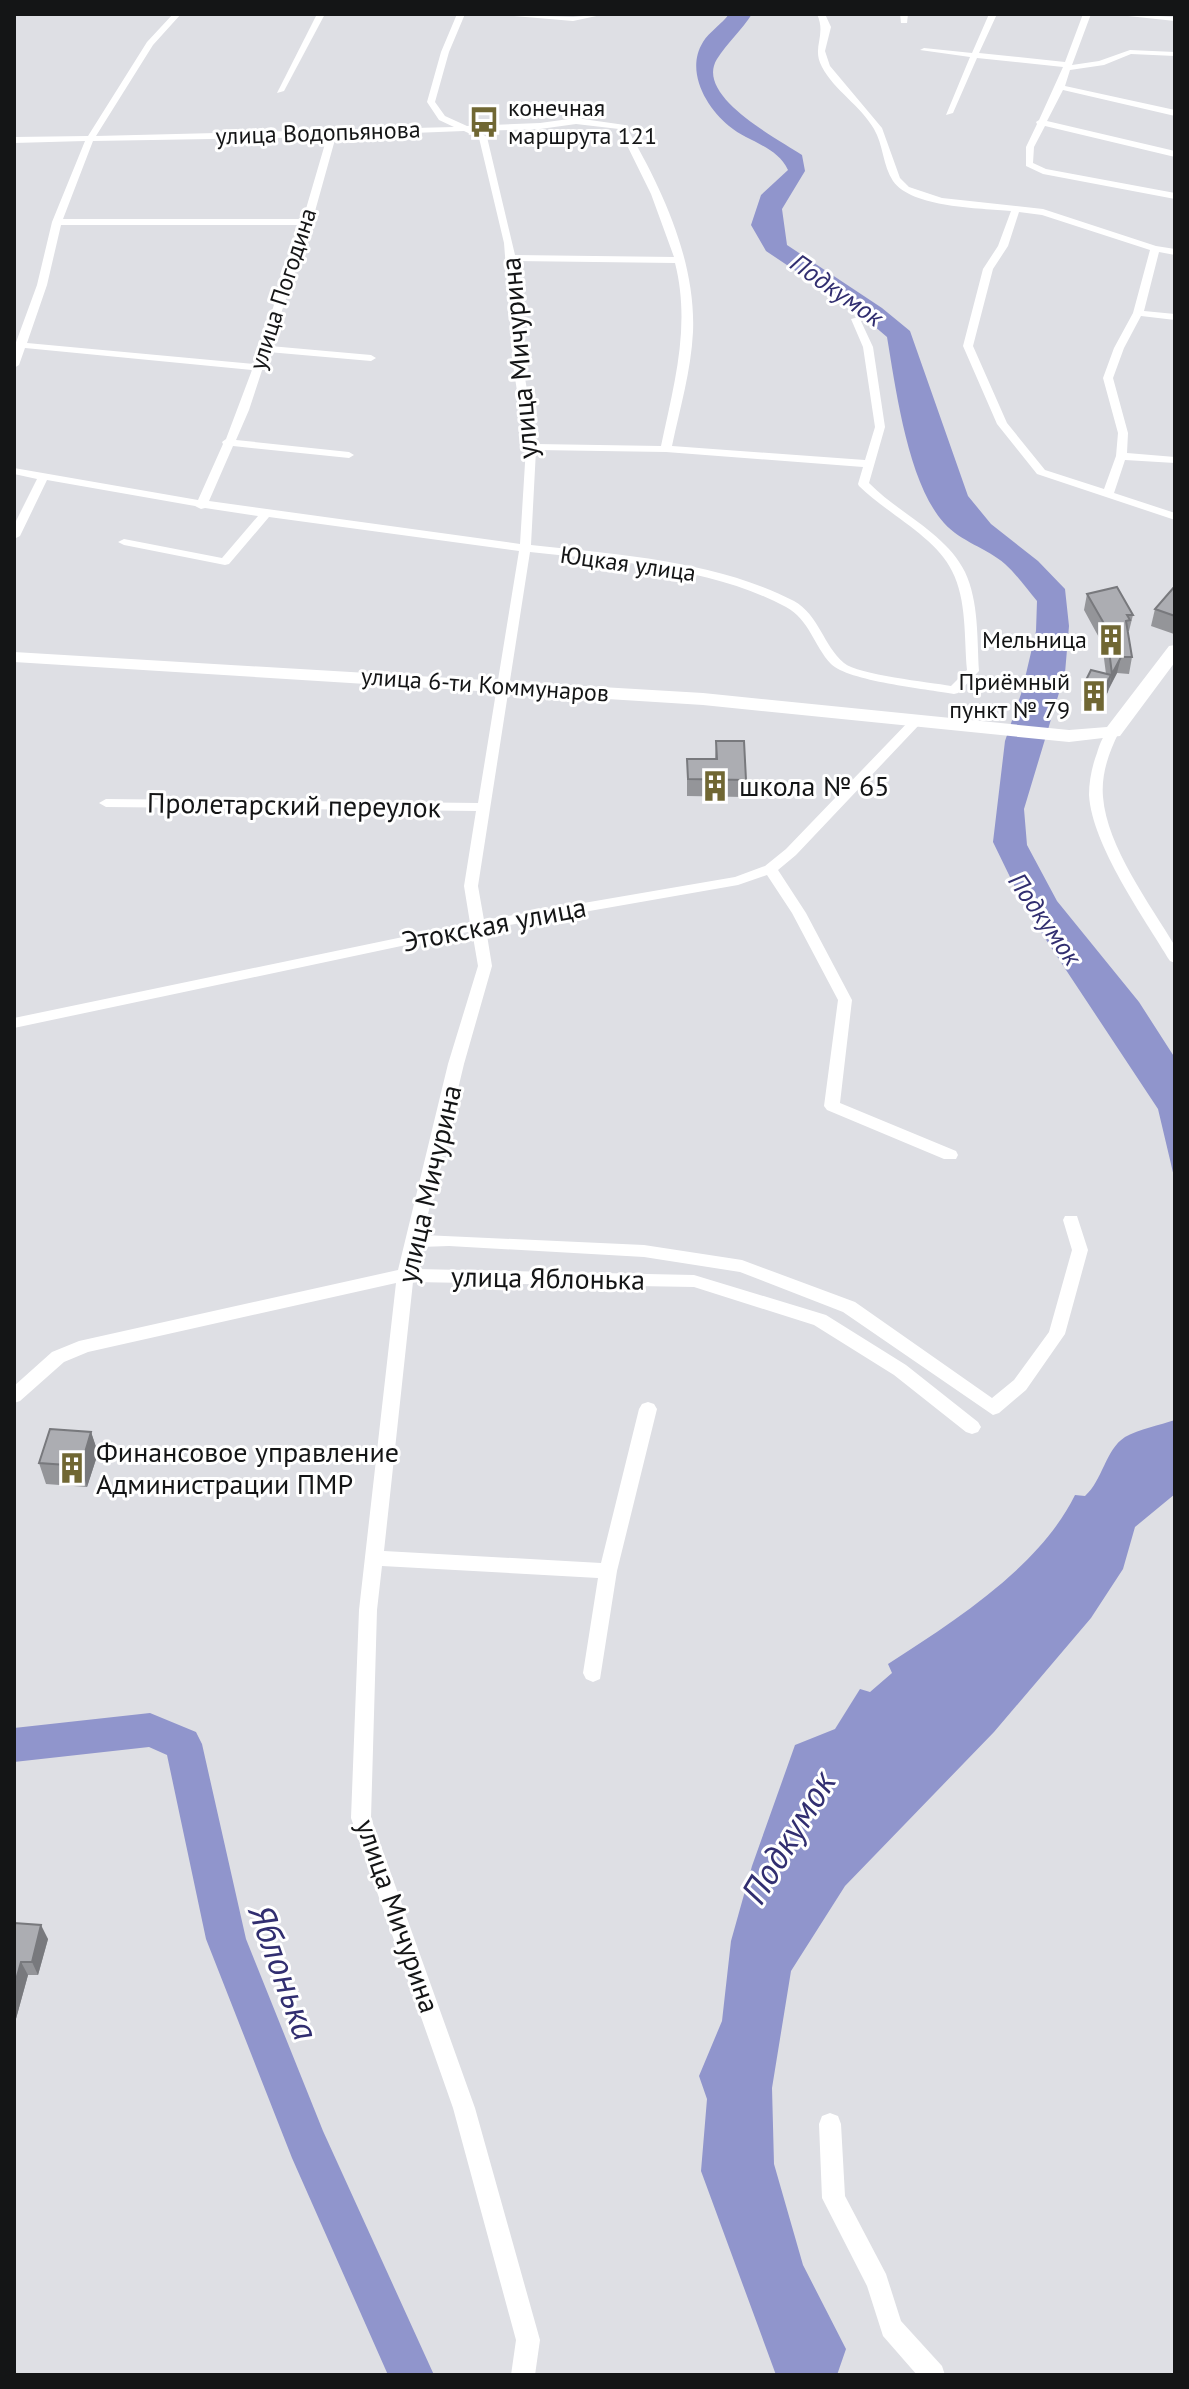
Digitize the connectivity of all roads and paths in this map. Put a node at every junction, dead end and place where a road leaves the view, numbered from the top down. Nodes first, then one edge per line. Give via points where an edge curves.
1 (177, 14) edge
2 (321, 14) edge
3 (461, 14) edge
4 (494, 14) edge
5 (602, 14) edge
6 (821, 14) edge
7 (993, 14) edge
8 (1087, 14) edge
9 (1128, 14) edge
10 (1175, 19) edge
11 (924, 50) dead end
12 (1175, 54) edge
13 (972, 56) junction
14 (1067, 67) junction
15 (1060, 87) junction
16 (280, 91) dead end
17 (949, 113) dead end
18 (1175, 113) edge
19 (1040, 122) junction
20 (469, 128) junction
21 (332, 134) junction
22 (90, 139) junction
23 (14, 140) edge
24 (1175, 154) edge
25 (1175, 196) edge
26 (1016, 209) junction
27 (57, 222) junction
28 (307, 222) junction
29 (1155, 249) junction
30 (1175, 252) edge
31 (510, 258) junction
32 (678, 260) junction
33 (1138, 313) junction
34 (1175, 317) edge
35 (856, 319) dead end
36 (20, 345) junction
37 (265, 349) junction
38 (371, 358) dead end
39 (14, 365) edge
40 (258, 367) junction
41 (227, 442) junction
42 (531, 447) junction
43 (666, 449) junction
44 (349, 455) dead end
45 (1121, 456) junction
46 (1175, 460) edge
47 (869, 464) junction
48 (14, 471) edge
49 (43, 477) junction
50 (1108, 493) junction
51 (201, 506) junction
52 (265, 515) junction
53 (1175, 517) edge
54 (14, 536) edge
55 (124, 542) dead end
56 (525, 549) junction
57 (1175, 650) edge
58 (14, 657) edge
59 (501, 685) junction
60 (916, 721) junction
61 (1113, 732) junction
62 (106, 803) dead end
63 (482, 807) junction
64 (770, 869) junction
65 (476, 926) junction
66 (1175, 958) edge
67 (14, 1023) edge
68 (950, 1155) dead end
69 (1071, 1220) dead end
70 (412, 1241) junction
71 (405, 1275) junction
72 (14, 1396) edge
73 (648, 1409) dead end
74 (972, 1427) dead end
75 (374, 1558) junction
76 (608, 1571) junction
77 (593, 1673) dead end
78 (830, 2124) dead end
79 (523, 2375) edge
80 (933, 2375) edge

1 - 22 street via 150,44
2 - 16 street
3 - 20 street, улица Мичурина via 431,102 442,118
4 - 5 street via 573,19
6 - 26 street via 827,27 821,51 826,67 878,128 896,179 906,189 941,201
7 - 13 street
8 - 14 street
9 - 10 street
11 - 13 street
12 - 14 street via 1130,52
13 - 14 street
13 - 17 street
14 - 15 street
15 - 18 street
15 - 19 street
19 - 24 street
19 - 25 street via 1029,164
20 - 21 street, улица Водопьянова
20 - 31 street, улица Мичурина via 483,137
20 - 32 street, улица Водопьянова via 576,121 622,127 645,169
21 - 22 street, улица Водопьянова
21 - 28 street, улица Погодина
22 - 23 street, улица Водопьянова
22 - 27 street
26 - 29 street via 1043,212
26 - 50 street via 988,269 968,346 1002,424 1041,472
27 - 28 street
27 - 36 street
28 - 37 street, улица Погодина
29 - 30 street
29 - 33 street
31 - 32 street
31 - 42 street, улица Мичурина
32 - 43 street via 688,316
33 - 34 street
33 - 45 street via 1108,378 1123,433
35 - 47 street via 868,347 880,427
36 - 39 street
36 - 40 street
37 - 38 street
37 - 40 street, улица Погодина
40 - 41 street, улица Погодина
41 - 44 street
41 - 51 street, улица Погодина
42 - 43 street
42 - 56 street, улица Мичурина
43 - 47 street
45 - 46 street
45 - 50 street
47 - 56 street, Юцкая улица via 863,484 959,570 973,671 954,690 848,671 834,664 810,620 794,605 715,578
48 - 49 street, Юцкая улица
49 - 51 street, Юцкая улица
49 - 54 street
50 - 53 street
51 - 52 street, Юцкая улица
52 - 55 street via 225,562
52 - 56 street, Юцкая улица
56 - 59 street, улица Мичурина
57 - 61 main road
58 - 59 main road, улица 6-ти Коммунаров
59 - 60 main road, улица 6-ти Коммунаров
59 - 63 street, улица Мичурина
60 - 61 main road, улица 6-ти Коммунаров via 1069,736
60 - 64 street, Этокская улица
61 - 66 street via 1097,775 1103,826
62 - 63 street, Пролетарский переулок
63 - 65 street, улица Мичурина via 471,886
64 - 65 street, Этокская улица via 738,881
64 - 68 street via 845,1000 832,1106
65 - 67 street, Этокская улица
65 - 70 street, улица Мичурина via 485,966
69 - 70 street, улица Яблонька via 1080,1250 1057,1334 1020,1385 993,1408 849,1307 742,1266 644,1251
70 - 71 street, улица Мичурина
71 - 72 street, улица Яблонька via 85,1346 58,1357
71 - 74 street, улица Яблонька via 694,1281 820,1320 900,1370
71 - 75 street, улица Мичурина
73 - 76 street
75 - 76 street
75 - 79 street, улица Мичурина via 361,1818 464,2108 528,2340
76 - 77 street
78 - 80 street via 834,2198 878,2282 891,2328

